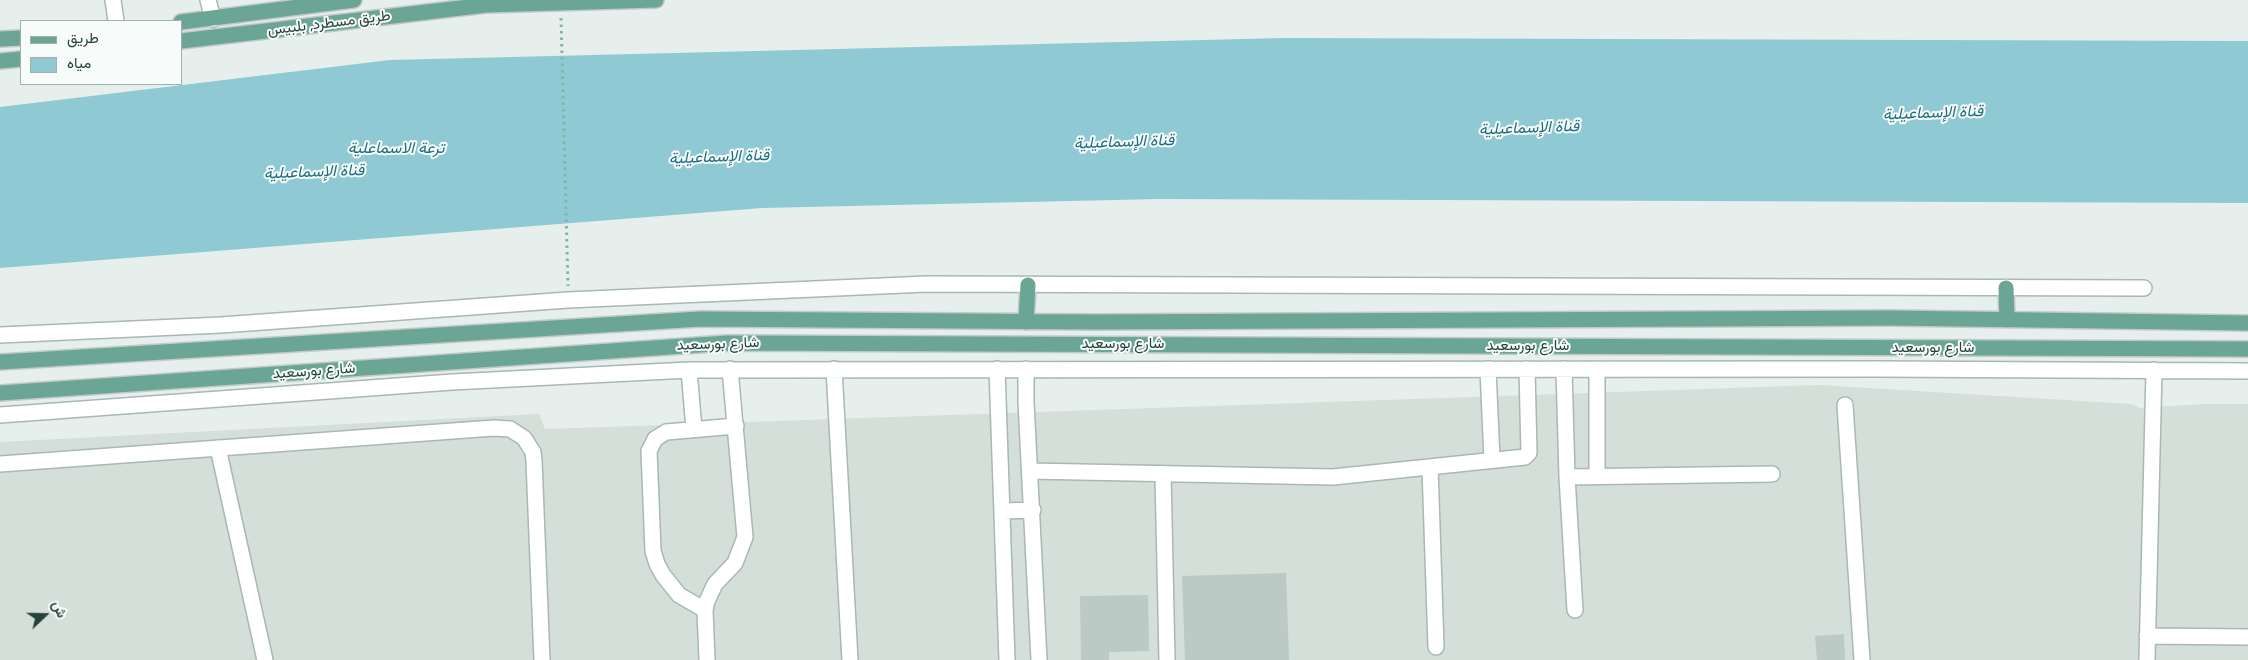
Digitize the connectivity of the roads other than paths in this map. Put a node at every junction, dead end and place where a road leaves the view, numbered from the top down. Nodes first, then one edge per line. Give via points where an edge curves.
1 (113, 0) edge
2 (208, 0) edge
3 (354, 0) edge
4 (656, 0) edge
5 (293, 4) edge
6 (213, 19) junction
7 (116, 20) edge
8 (182, 22) edge
9 (20, 38) edge
10 (0, 40) edge
11 (182, 41) edge
12 (20, 59) edge
13 (0, 61) edge
14 (1028, 284) junction
15 (2006, 288) junction
16 (2144, 288) dead end
17 (2007, 320) junction
18 (1026, 322) junction
19 (2248, 323) edge
20 (0, 335) edge
21 (2248, 349) edge
22 (0, 362) edge
23 (834, 369) junction
24 (997, 369) junction
25 (1026, 369) junction
26 (1488, 369) junction
27 (1527, 369) junction
28 (1564, 369) junction
29 (1597, 369) junction
30 (689, 370) junction
31 (730, 370) junction
32 (2154, 370) junction
33 (2248, 371) edge
34 (0, 393) edge
35 (1845, 404) dead end
36 (0, 415) edge
37 (736, 426) junction
38 (694, 429) junction
39 (218, 448) junction
40 (1492, 460) junction
41 (0, 464) edge
42 (1430, 467) junction
43 (1030, 471) junction
44 (1163, 474) junction
45 (1772, 474) dead end
46 (1597, 477) junction
47 (1567, 478) junction
48 (1033, 510) junction
49 (1002, 511) junction
50 (705, 610) junction
51 (1575, 610) dead end
52 (2147, 636) junction
53 (2248, 637) edge
54 (1436, 647) dead end
55 (265, 660) edge
56 (542, 660) edge
57 (707, 660) edge
58 (850, 660) edge
59 (1007, 660) edge
60 (1039, 660) edge
61 (1167, 660) edge
62 (1862, 660) edge
63 (2147, 660) edge

1 - 7 street
2 - 6 street
3 - 5 main road, طريق مسطرد, بلبيس
4 - 11 main road, طريق مسطرد, بلبيس via 486,5
5 - 6 main road, طريق مسطرد, بلبيس
6 - 8 main road, طريق مسطرد, بلبيس
9 - 10 main road
12 - 13 main road
14 - 15 street
14 - 18 main road
14 - 20 street via 926,284 568,300 221,325
15 - 16 street
15 - 17 main road
17 - 18 main road, شارع بورسعيد
17 - 19 main road, شارع بورسعيد
18 - 22 main road, شارع بورسعيد via 672,320
21 - 34 main road, شارع بورسعيد via 727,343
23 - 24 street
23 - 31 street
23 - 58 street
24 - 25 street
24 - 49 street
25 - 26 street
25 - 43 street
26 - 27 street
26 - 40 street
27 - 28 street
27 - 40 street via 1529,453 1525,457
28 - 29 street
28 - 47 street
29 - 32 street
29 - 46 street
30 - 31 street
30 - 36 street via 452,382
30 - 38 street
31 - 37 street
32 - 33 street
32 - 52 street
35 - 62 street
37 - 38 street
37 - 50 street via 745,537 735,563 710,592
38 - 50 street via 666,432 651,445 653,551 670,586
39 - 41 street
39 - 55 street
39 - 56 street via 494,428 518,433 529,445 534,461
40 - 42 street
42 - 44 street via 1333,477
42 - 54 street
43 - 44 street
43 - 48 street
44 - 61 street
45 - 46 street
46 - 47 street
47 - 51 street
48 - 49 street
48 - 60 street
49 - 59 street
50 - 57 street
52 - 53 street
52 - 63 street

